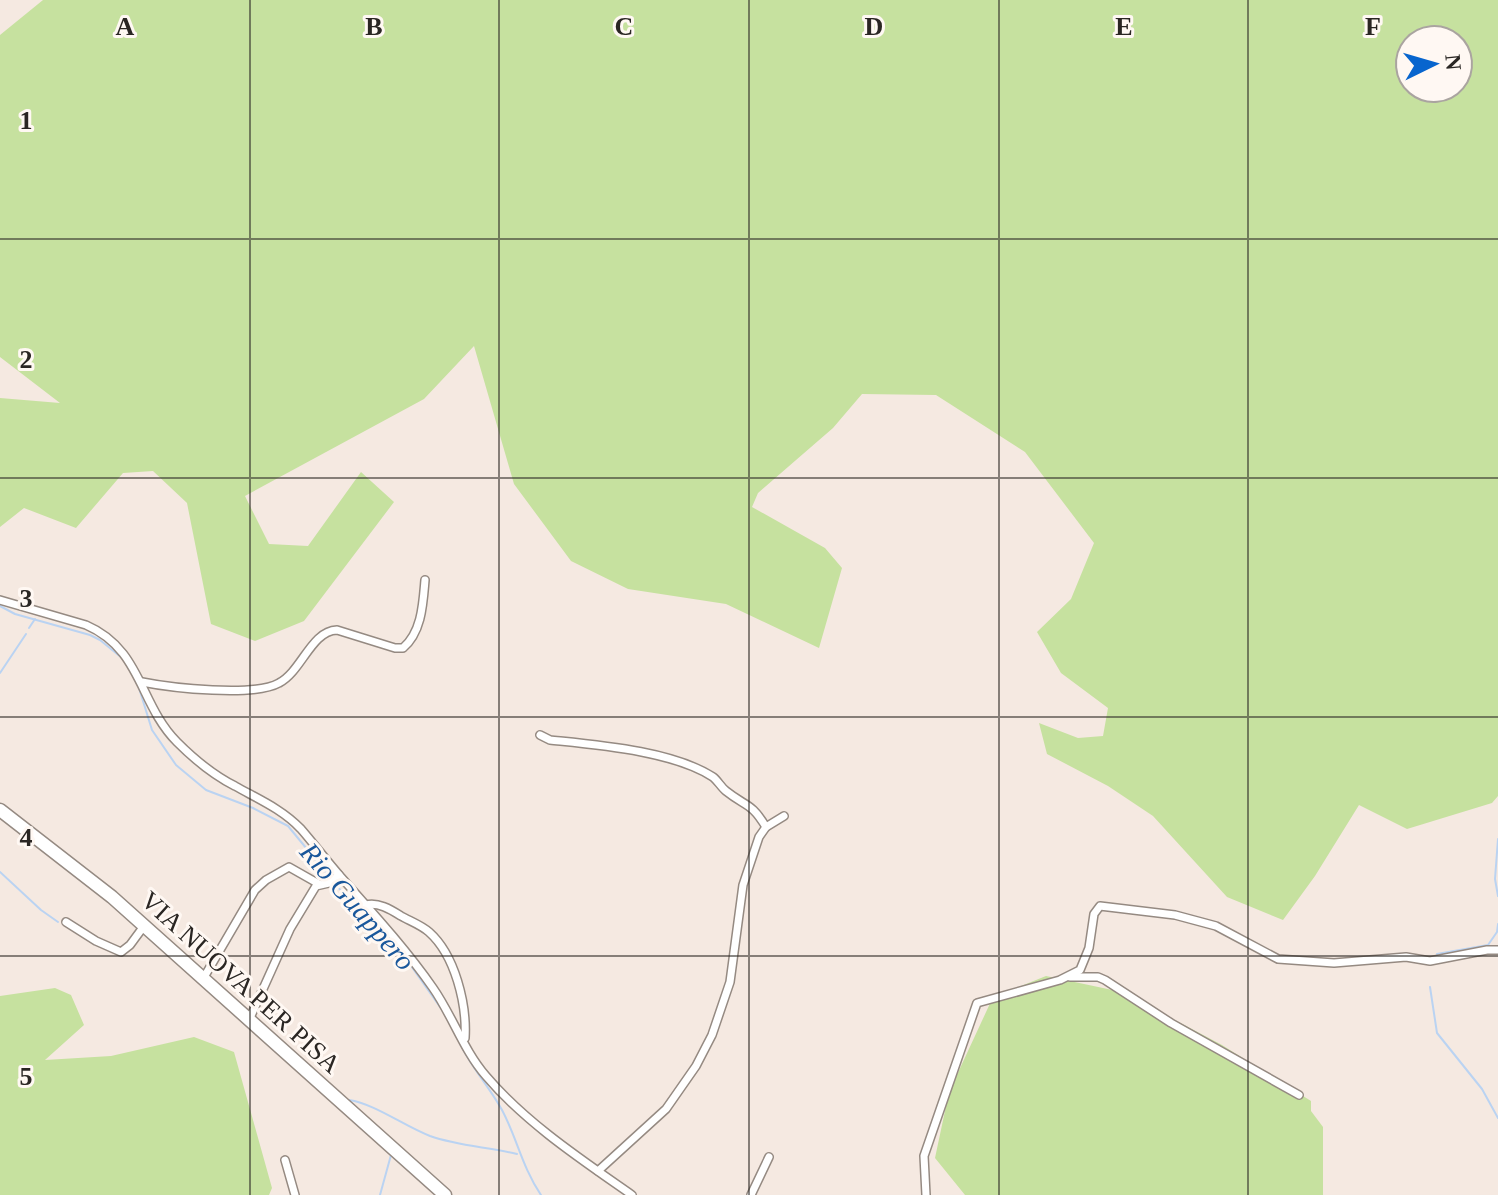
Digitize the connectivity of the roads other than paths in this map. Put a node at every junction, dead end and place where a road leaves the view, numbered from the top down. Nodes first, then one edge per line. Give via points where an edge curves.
1 (425, 580) dead end
2 (0, 600) edge
3 (142, 682) junction
4 (540, 735) dead end
5 (0, 810) edge
6 (784, 816) dead end
7 (766, 827) junction
8 (338, 876) junction
9 (319, 884) junction
10 (366, 905) junction
11 (66, 922) dead end
12 (144, 925) junction
13 (1498, 950) edge
14 (1067, 977) junction
15 (203, 979) junction
16 (249, 1020) junction
17 (464, 1041) junction
18 (1299, 1095) dead end
19 (769, 1157) dead end
20 (285, 1160) dead end
21 (598, 1171) junction
22 (295, 1195) edge
23 (445, 1195) edge
24 (632, 1195) edge
25 (751, 1195) edge
26 (926, 1195) edge

1 - 3 street via 413,640 403,648 328,630 294,673 263,690
2 - 3 street via 98,630 118,645
3 - 8 street via 175,740 207,769 288,817
4 - 7 street via 644,753 694,769 752,806
5 - 12 main road, VIA NUOVA PER PISA
6 - 7 street
7 - 21 street via 743,885 730,982 712,1035 678,1094
8 - 9 street
8 - 10 street
9 - 15 street via 289,867 266,880
9 - 16 street via 290,929
10 - 17 street via 435,990
10 - 17 street via 386,908 429,932 446,954 464,1010
11 - 12 street via 121,952
12 - 15 main road, VIA NUOVA PER PISA
13 - 14 street via 1430,961 1278,959 1216,926 1100,906 1080,970
14 - 18 street via 1105,980
14 - 26 street via 977,1003 924,1156
15 - 16 main road, VIA NUOVA PER PISA
16 - 23 main road, VIA NUOVA PER PISA
17 - 21 street via 484,1075
19 - 25 street
20 - 22 street
21 - 24 street

